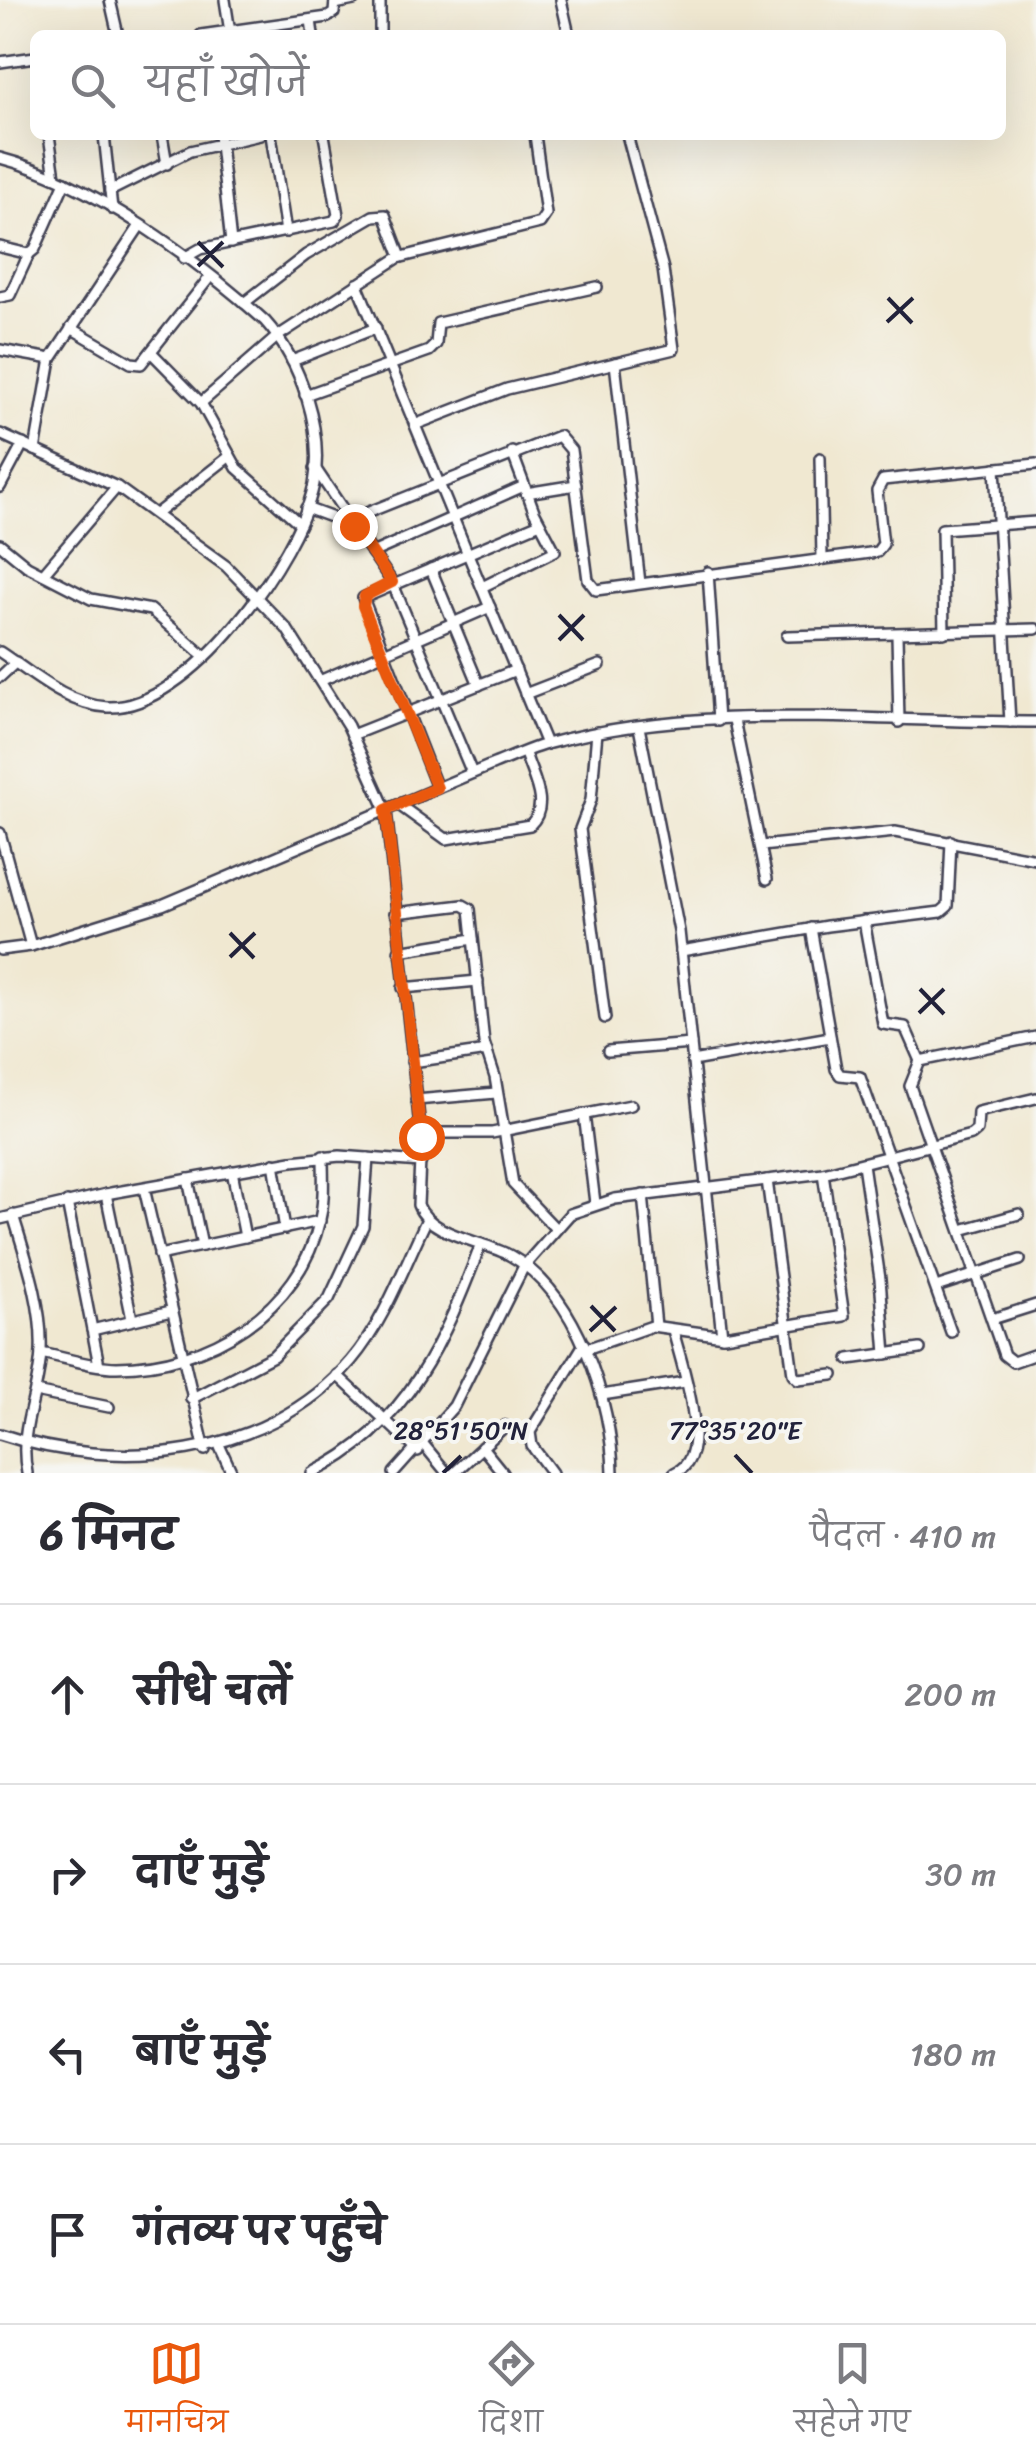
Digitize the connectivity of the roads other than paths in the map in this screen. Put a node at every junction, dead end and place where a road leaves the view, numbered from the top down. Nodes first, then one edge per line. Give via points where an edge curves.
1 (110, 0) edge
2 (225, 0) edge
3 (354, 0) edge
4 (380, 0) edge
5 (560, 0) edge
6 (335, 2) edge
7 (311, 20) junction
8 (117, 30) edge
9 (230, 30) edge
10 (261, 30) edge
11 (312, 30) edge
12 (380, 30) edge
13 (568, 30) edge
14 (30, 59) edge
15 (0, 62) edge
16 (50, 140) edge
17 (105, 140) edge
18 (163, 140) edge
19 (217, 140) edge
20 (219, 140) edge
21 (271, 140) edge
22 (325, 140) edge
23 (535, 140) edge
24 (627, 140) edge
25 (0, 158) edge
26 (167, 164) junction
27 (60, 180) junction
28 (110, 191) junction
29 (112, 209) junction
30 (337, 219) junction
31 (351, 226) junction
32 (139, 227) junction
33 (286, 232) junction
34 (231, 243) junction
35 (0, 247) edge
36 (29, 254) junction
37 (402, 257) junction
38 (184, 258) junction
39 (210, 277) junction
40 (357, 284) junction
41 (597, 287) dead end
42 (0, 297) edge
43 (244, 303) junction
44 (70, 328) junction
45 (376, 328) junction
46 (278, 336) junction
47 (0, 350) edge
48 (151, 352) junction
49 (51, 359) junction
50 (292, 361) junction
51 (615, 363) junction
52 (392, 366) junction
53 (305, 395) junction
54 (201, 403) junction
55 (417, 424) junction
56 (0, 434) edge
57 (23, 444) junction
58 (35, 450) junction
59 (512, 452) junction
60 (230, 456) junction
61 (820, 458) dead end
62 (1036, 464) edge
63 (315, 468) junction
64 (995, 468) junction
65 (441, 483) junction
66 (576, 486) junction
67 (0, 487) edge
68 (117, 487) junction
69 (525, 489) junction
70 (306, 508) junction
71 (156, 514) junction
72 (453, 518) junction
73 (350, 520) junction
74 (540, 522) junction
75 (1036, 522) edge
76 (998, 523) junction
77 (300, 524) junction
78 (0, 544) edge
79 (372, 553) junction
80 (467, 554) junction
81 (822, 558) junction
82 (431, 568) junction
83 (708, 572) junction
84 (42, 574) junction
85 (392, 582) junction
86 (640, 583) junction
87 (482, 586) junction
88 (257, 597) junction
89 (490, 607) junction
90 (456, 622) junction
91 (1036, 628) edge
92 (1002, 632) junction
93 (944, 633) junction
94 (897, 635) junction
95 (787, 636) dead end
96 (418, 638) junction
97 (0, 652) edge
98 (383, 653) junction
99 (204, 656) junction
100 (16, 662) junction
101 (600, 665) dead end
102 (516, 670) junction
103 (0, 677) edge
104 (322, 680) junction
105 (479, 685) junction
106 (526, 694) junction
107 (443, 699) junction
108 (406, 713) junction
109 (734, 720) junction
110 (718, 721) junction
111 (899, 722) junction
112 (1010, 722) junction
113 (1036, 722) edge
114 (640, 727) junction
115 (597, 732) junction
116 (352, 734) junction
117 (546, 744) junction
118 (524, 753) junction
119 (472, 773) junction
120 (437, 788) junction
121 (399, 805) junction
122 (386, 810) junction
123 (0, 833) edge
124 (951, 841) junction
125 (760, 846) junction
126 (1036, 859) edge
127 (768, 879) dead end
128 (395, 913) junction
129 (864, 921) junction
130 (811, 928) junction
131 (473, 939) junction
132 (32, 946) junction
133 (0, 950) edge
134 (399, 952) junction
135 (681, 952) junction
136 (478, 980) junction
137 (403, 988) junction
138 (605, 1018) dead end
139 (830, 1037) junction
140 (1036, 1037) edge
141 (691, 1044) junction
142 (487, 1051) junction
143 (608, 1052) dead end
144 (692, 1061) junction
145 (412, 1062) junction
146 (920, 1062) junction
147 (496, 1093) junction
148 (1036, 1098) edge
149 (416, 1100) junction
150 (631, 1105) dead end
151 (584, 1114) junction
152 (502, 1130) junction
153 (420, 1133) junction
154 (932, 1146) junction
155 (323, 1156) junction
156 (892, 1156) junction
157 (368, 1158) junction
158 (421, 1162) junction
159 (274, 1163) junction
160 (863, 1164) junction
161 (232, 1171) junction
162 (823, 1172) junction
163 (188, 1179) junction
164 (767, 1180) junction
165 (705, 1187) junction
166 (144, 1188) junction
167 (106, 1194) junction
168 (643, 1195) junction
169 (67, 1202) junction
170 (595, 1203) junction
171 (1020, 1214) dead end
172 (13, 1215) junction
173 (0, 1219) edge
174 (426, 1219) junction
175 (320, 1221) junction
176 (554, 1227) junction
177 (284, 1229) junction
178 (962, 1230) junction
179 (245, 1237) junction
180 (482, 1244) junction
181 (202, 1246) junction
182 (159, 1255) junction
183 (1020, 1260) dead end
184 (524, 1266) junction
185 (977, 1275) junction
186 (936, 1287) junction
187 (1036, 1305) edge
188 (172, 1310) junction
189 (132, 1319) junction
190 (992, 1319) junction
191 (656, 1326) junction
192 (785, 1327) junction
193 (92, 1330) junction
194 (674, 1330) junction
195 (951, 1332) dead end
196 (722, 1336) junction
197 (585, 1346) junction
198 (920, 1349) dead end
199 (41, 1353) junction
200 (886, 1354) junction
201 (1036, 1354) edge
202 (182, 1359) junction
203 (848, 1359) dead end
204 (99, 1365) junction
205 (833, 1375) dead end
206 (336, 1376) junction
207 (685, 1382) junction
208 (35, 1392) junction
209 (602, 1395) junction
210 (192, 1400) junction
211 (109, 1407) dead end
212 (385, 1420) junction
213 (0, 1434) edge
214 (529, 1439) junction
215 (21, 1444) junction
216 (482, 1446) junction
217 (220, 1447) junction
218 (421, 1448) junction
219 (206, 1450) junction
220 (26, 1473) edge
221 (232, 1473) edge
222 (312, 1473) edge
223 (394, 1473) edge
224 (450, 1473) edge
225 (503, 1473) edge
226 (552, 1473) edge
227 (613, 1473) edge
228 (674, 1473) edge

1 - 8 street
2 - 9 street
3 - 6 street
4 - 12 street
5 - 13 street
6 - 7 street via 332,16
7 - 10 street
7 - 11 street
14 - 15 street
16 - 27 street
17 - 28 street
18 - 26 street
19 - 26 street
20 - 34 street
21 - 33 street
22 - 30 street
23 - 37 street via 544,220
24 - 51 street via 663,270 675,344
25 - 27 street
26 - 28 street
27 - 29 street
27 - 36 street via 40,243
28 - 29 street
29 - 32 street
30 - 31 street
30 - 33 street
31 - 37 street via 385,215
31 - 43 street
32 - 38 street
32 - 44 street
33 - 34 street
34 - 38 street
35 - 36 street
36 - 42 street via 10,295
37 - 40 street
38 - 39 street
39 - 43 street
39 - 48 street
40 - 45 street
40 - 46 street
41 - 52 street via 438,323 435,346
43 - 46 street
44 - 48 street via 136,364
44 - 49 street
45 - 50 street
45 - 52 street
46 - 50 street
46 - 54 street
47 - 49 street
48 - 54 street
49 - 58 street
50 - 53 street
51 - 55 street via 517,386
51 - 86 street
52 - 53 street
52 - 55 street
53 - 63 street
54 - 60 street
55 - 65 street
56 - 57 street
57 - 58 street
57 - 67 street
58 - 68 street
59 - 65 street
59 - 66 street via 549,436 566,439
59 - 69 street
60 - 71 street
60 - 77 street
61 - 81 street
62 - 64 street
63 - 70 street
63 - 73 street
64 - 76 street
64 - 81 street via 883,480 877,491 882,548
65 - 72 street
65 - 73 street
66 - 69 street
66 - 86 street via 590,585 596,590
68 - 71 street
68 - 84 street
69 - 72 street
69 - 74 street
70 - 73 street
70 - 77 street
71 - 88 street
72 - 79 street
72 - 80 street
73 - 79 street
74 - 80 street
74 - 87 street via 555,554
75 - 76 street
76 - 92 street
76 - 93 street via 940,531
77 - 88 street
78 - 84 street
79 - 85 street
80 - 82 street
80 - 87 street
81 - 83 street
82 - 85 street
82 - 90 street
83 - 86 street
83 - 110 street
84 - 99 street via 98,602 151,610
85 - 96 street
85 - 98 street via 363,600
87 - 89 street
88 - 99 street
88 - 104 street
89 - 90 street
89 - 102 street
90 - 96 street
90 - 105 street
91 - 92 street
92 - 93 street
92 - 112 street
93 - 94 street
94 - 95 street
94 - 111 street
96 - 98 street
96 - 107 street
97 - 100 street
98 - 104 street
98 - 108 street
99 - 100 street via 156,696 106,707 52,688
100 - 103 street
101 - 106 street
102 - 105 street
102 - 106 street
104 - 116 street
105 - 107 street
106 - 117 street
107 - 108 street
107 - 119 street
108 - 116 street
108 - 120 street
109 - 110 street
109 - 111 street
109 - 125 street
110 - 114 street
111 - 112 street
112 - 113 street
114 - 115 street
114 - 135 street
115 - 117 street
115 - 138 street via 592,800 580,829
116 - 122 street
117 - 118 street
118 - 119 street
118 - 121 street via 541,810 530,825 446,838
119 - 120 street
120 - 121 street
121 - 122 street
122 - 128 street
122 - 132 street via 162,905
123 - 132 street
124 - 125 street via 868,832
124 - 126 street
124 - 129 street via 947,908
125 - 127 street
128 - 131 street via 463,905
128 - 134 street
129 - 130 street
129 - 146 street via 883,1024 905,1027
130 - 135 street
130 - 139 street
131 - 134 street
131 - 136 street
132 - 133 street
134 - 137 street
135 - 141 street
136 - 137 street
136 - 142 street
137 - 145 street
139 - 144 street
139 - 156 street via 836,1070 860,1076
140 - 146 street
141 - 143 street
141 - 144 street
142 - 145 street
142 - 147 street
144 - 165 street
145 - 149 street
146 - 154 street via 910,1086
147 - 149 street
147 - 152 street
148 - 154 street via 978,1112 974,1133
149 - 153 street
150 - 151 street
151 - 152 street
151 - 170 street
152 - 153 street
152 - 176 street via 513,1184
153 - 158 street
154 - 156 street
154 - 178 street
155 - 157 street
155 - 159 street
155 - 175 street
156 - 160 street
156 - 186 street
157 - 158 street
157 - 210 street via 363,1226 329,1299 274,1356
158 - 174 street via 418,1205
159 - 161 street
159 - 177 street
160 - 162 street
160 - 200 street
161 - 163 street
161 - 179 street
162 - 164 street
162 - 192 street via 846,1312 840,1319
163 - 166 street
163 - 181 street
164 - 165 street
164 - 192 street
165 - 168 street
165 - 196 street
166 - 167 street
166 - 182 street
167 - 169 street
167 - 189 street
168 - 170 street
168 - 191 street
169 - 172 street
169 - 193 street
170 - 176 street
171 - 178 street
172 - 173 street
172 - 199 street via 35,1298
174 - 180 street
174 - 206 street via 374,1329
175 - 177 street
175 - 202 street via 308,1257 268,1310 230,1338
176 - 184 street
177 - 179 street
178 - 185 street
179 - 181 street
180 - 184 street
180 - 212 street via 433,1360
181 - 182 street
182 - 188 street
183 - 185 street
184 - 197 street via 564,1309
184 - 218 street via 475,1372
185 - 186 street
185 - 190 street
186 - 195 street
187 - 190 street
188 - 189 street
188 - 202 street
189 - 193 street
190 - 201 street via 1007,1359
191 - 194 street
191 - 197 street
192 - 196 street
192 - 205 street via 795,1377
193 - 204 street
194 - 196 street
194 - 207 street
197 - 209 street
197 - 214 street
198 - 200 street
199 - 204 street
199 - 208 street
200 - 203 street
202 - 204 street
202 - 210 street
206 - 212 street
206 - 217 street via 289,1412
207 - 209 street
207 - 228 street via 698,1440 691,1460
208 - 211 street
208 - 215 street
209 - 227 street
210 - 219 street
212 - 218 street
212 - 222 street
213 - 215 street
214 - 216 street via 505,1426
214 - 226 street
215 - 219 street via 114,1463
215 - 220 street
216 - 224 street
216 - 225 street
217 - 219 street
217 - 221 street
218 - 223 street
218 - 224 street

